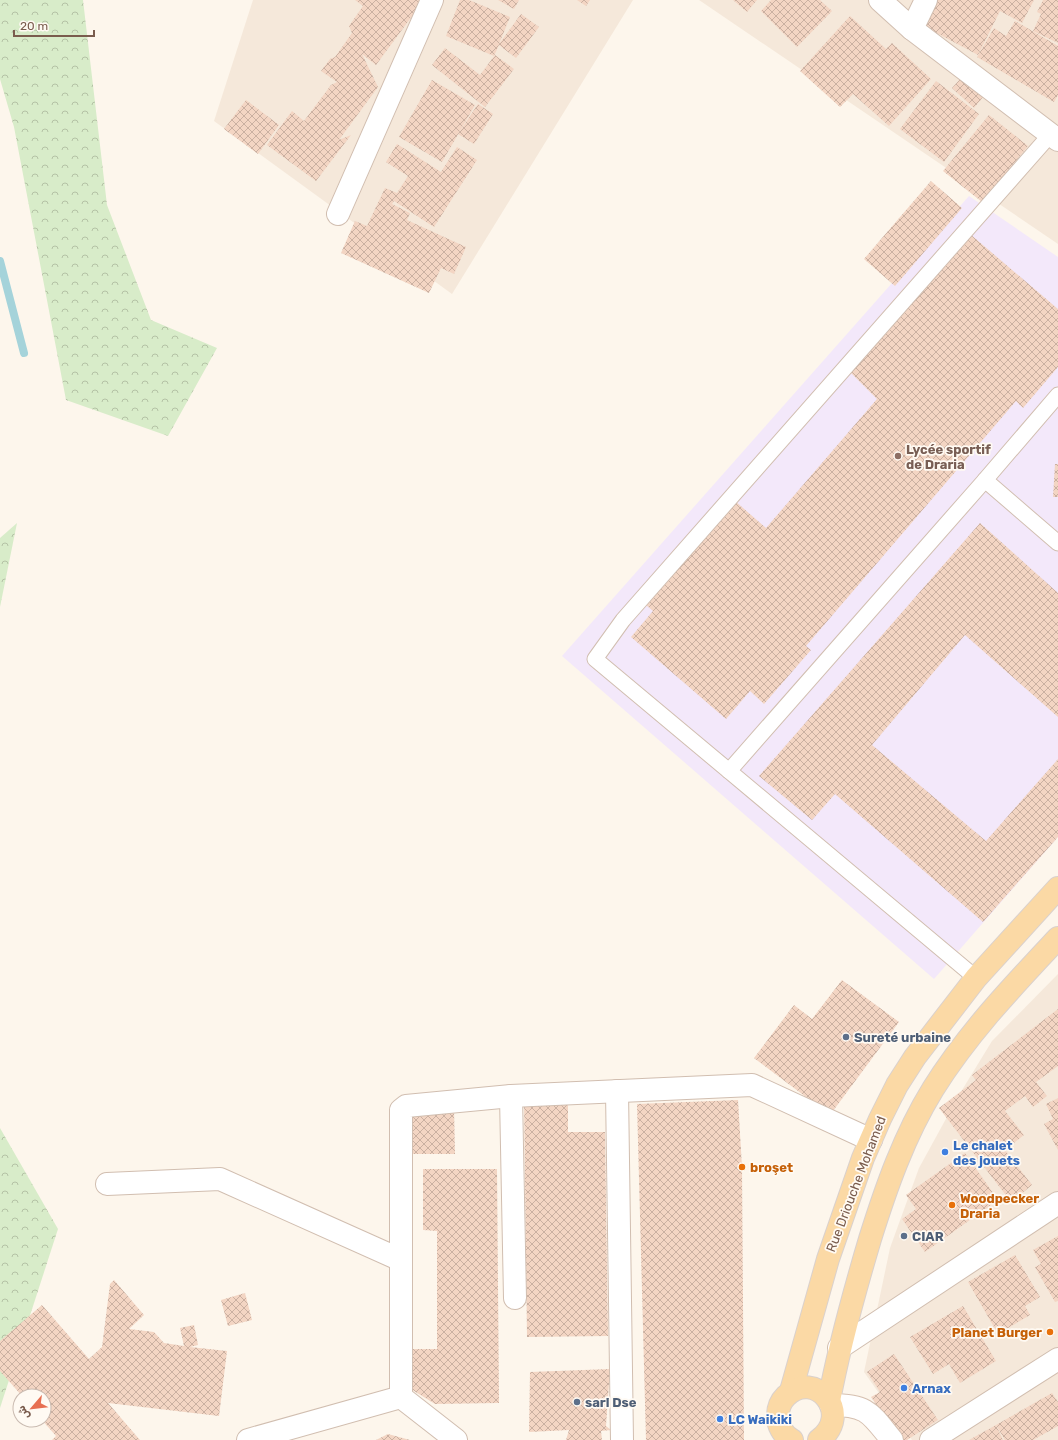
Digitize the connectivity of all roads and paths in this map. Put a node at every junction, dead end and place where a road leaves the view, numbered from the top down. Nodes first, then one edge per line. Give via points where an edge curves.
1 (432, 0) edge
2 (880, 0) edge
3 (926, 0) edge
4 (912, 29) junction
5 (1055, 132) edge
6 (338, 214) dead end
7 (1058, 395) edge
8 (985, 480) junction
9 (1058, 543) edge
10 (729, 771) junction
11 (1058, 888) edge
12 (1058, 938) edge
13 (976, 978) junction
14 (618, 1091) junction
15 (511, 1096) junction
16 (870, 1140) junction
17 (107, 1184) dead end
18 (1058, 1203) edge
19 (401, 1260) junction
20 (515, 1298) dead end
21 (839, 1348) junction
22 (1058, 1359) edge
23 (791, 1391) junction
24 (401, 1397) junction
25 (830, 1403) junction
26 (790, 1439) edge
27 (248, 1440) edge
28 (456, 1440) edge
29 (622, 1440) edge
30 (820, 1440) edge
31 (892, 1440) edge
32 (930, 1440) edge

1 - 6 street
2 - 4 street
3 - 4 street
4 - 5 street
5 - 10 lane via 623,620 595,659
7 - 8 lane
8 - 9 lane
8 - 10 lane
10 - 13 lane
11 - 13 main road, Rue Driouche Mohamed
12 - 21 main road via 979,1024 932,1090 900,1152 882,1197
13 - 16 main road, Rue Driouche Mohamed via 897,1085
14 - 15 street
14 - 16 street via 752,1085
14 - 29 street
15 - 19 street via 406,1106 401,1110
15 - 20 street
16 - 23 main road, Rue Driouche Mohamed via 828,1259
17 - 19 street via 220,1179
18 - 21 street
19 - 24 street
21 - 25 main road
22 - 32 street
23 - 25 main road via 816,1389
23 - 26 main road via 779,1405 778,1414 782,1432
24 - 27 street
24 - 28 street
25 - 30 main road via 833,1421 826,1435
25 - 31 street via 859,1407 873,1417

